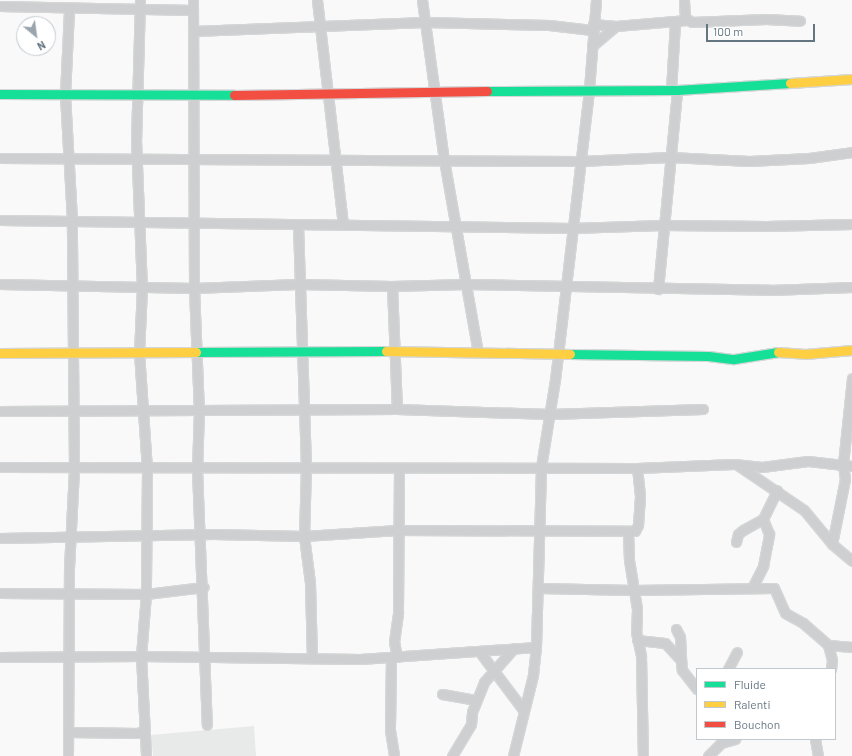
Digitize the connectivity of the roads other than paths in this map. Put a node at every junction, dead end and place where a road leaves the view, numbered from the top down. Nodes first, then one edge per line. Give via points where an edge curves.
1 (193, 0) edge
2 (317, 0) edge
3 (422, 0) edge
4 (596, 0) edge
5 (684, 0) edge
6 (140, 4) edge
7 (0, 6) edge
8 (69, 9) junction
9 (193, 10) junction
10 (686, 20) junction
11 (800, 21) dead end
12 (425, 22) junction
13 (675, 23) junction
14 (320, 26) junction
15 (616, 26) junction
16 (593, 27) junction
17 (193, 31) junction
18 (592, 46) junction
19 (852, 79) edge
20 (589, 89) junction
21 (674, 90) junction
22 (327, 92) junction
23 (434, 92) junction
24 (0, 94) edge
25 (65, 95) junction
26 (138, 96) junction
27 (193, 97) junction
28 (852, 152) edge
29 (193, 157) junction
30 (670, 157) junction
31 (0, 158) edge
32 (69, 158) junction
33 (137, 159) junction
34 (336, 159) junction
35 (444, 160) junction
36 (580, 161) junction
37 (0, 220) edge
38 (72, 220) junction
39 (140, 221) junction
40 (194, 222) junction
41 (343, 224) junction
42 (663, 224) junction
43 (298, 225) junction
44 (457, 225) junction
45 (850, 226) edge
46 (572, 228) junction
47 (0, 284) edge
48 (298, 284) junction
49 (466, 284) junction
50 (72, 285) junction
51 (392, 286) junction
52 (565, 286) junction
53 (142, 287) junction
54 (852, 287) edge
55 (194, 288) junction
56 (658, 288) junction
57 (852, 350) edge
58 (72, 351) junction
59 (397, 351) junction
60 (139, 352) junction
61 (197, 352) junction
62 (302, 352) junction
63 (478, 352) junction
64 (0, 353) edge
65 (558, 353) junction
66 (852, 378) edge
67 (143, 409) junction
68 (304, 409) junction
69 (397, 409) junction
70 (703, 409) dead end
71 (73, 410) junction
72 (200, 410) junction
73 (0, 411) edge
74 (550, 414) junction
75 (734, 464) junction
76 (848, 465) edge
77 (306, 466) junction
78 (0, 467) edge
79 (541, 467) junction
80 (74, 468) junction
81 (612, 468) junction
82 (637, 468) junction
83 (147, 469) junction
84 (197, 469) junction
85 (399, 470) junction
86 (640, 485) junction
87 (777, 490) junction
88 (763, 519) junction
89 (398, 530) junction
90 (539, 530) junction
91 (628, 531) junction
92 (200, 534) junction
93 (146, 535) junction
94 (70, 536) junction
95 (304, 536) junction
96 (0, 538) edge
97 (736, 542) dead end
98 (832, 544) junction
99 (852, 561) edge
100 (204, 587) junction
101 (538, 588) junction
102 (752, 588) junction
103 (633, 590) junction
104 (0, 593) edge
105 (70, 593) junction
106 (146, 594) junction
107 (676, 628) dead end
108 (637, 640) junction
109 (828, 645) junction
110 (852, 646) edge
111 (536, 647) junction
112 (514, 648) junction
113 (479, 651) junction
114 (737, 652) dead end
115 (141, 656) junction
116 (0, 657) edge
117 (68, 657) junction
118 (394, 657) junction
119 (206, 658) junction
120 (312, 658) junction
121 (680, 659) junction
122 (729, 668) edge
123 (831, 668) edge
124 (495, 670) junction
125 (696, 688) edge
126 (442, 694) dead end
127 (476, 700) junction
128 (524, 711) junction
129 (207, 725) dead end
130 (144, 730) junction
131 (68, 732) junction
132 (815, 740) edge
133 (722, 741) edge
134 (68, 756) edge
135 (146, 756) edge
136 (394, 756) edge
137 (452, 756) edge
138 (513, 756) edge
139 (643, 756) edge
140 (708, 756) edge
141 (818, 756) edge

1 - 9 street
2 - 14 street
3 - 12 street
4 - 16 street
5 - 10 street via 683,12
6 - 8 street
6 - 9 street
6 - 26 street
7 - 8 street
8 - 25 street
9 - 17 street
10 - 11 street
10 - 13 street
12 - 14 street
12 - 16 street
12 - 23 street
13 - 15 street
13 - 21 street
14 - 17 street
14 - 22 street
15 - 16 street
15 - 18 street
16 - 18 street
17 - 27 street
18 - 20 street
19 - 21 street
20 - 21 street
20 - 23 street
20 - 36 street
21 - 30 street
22 - 23 street
22 - 27 street
22 - 34 street
23 - 35 street
24 - 25 street
25 - 26 street
25 - 32 street
26 - 27 street
26 - 33 street
27 - 29 street
28 - 30 street via 774,160
29 - 33 street
29 - 34 street
29 - 40 street
30 - 36 street
30 - 42 street
31 - 32 street
32 - 33 street
32 - 38 street
33 - 39 street
34 - 35 street
34 - 41 street
35 - 36 street
35 - 44 street
36 - 46 street
37 - 38 street
38 - 39 street
38 - 50 street
39 - 40 street
39 - 53 street
40 - 43 street
40 - 55 street
41 - 43 street
41 - 44 street
42 - 45 street
42 - 46 street
42 - 56 street
43 - 48 street
44 - 46 street
44 - 49 street
46 - 52 street
47 - 50 street
48 - 51 street
48 - 55 street
48 - 62 street
49 - 51 street
49 - 52 street
49 - 63 street
50 - 53 street
50 - 58 street
51 - 59 street
52 - 56 street
52 - 65 street
53 - 55 street
53 - 60 street
54 - 56 street via 770,290
55 - 61 street
57 - 65 street via 806,354 772,351 734,359 708,356
58 - 60 street
58 - 64 street
58 - 71 street
59 - 62 street
59 - 63 street
59 - 69 street
60 - 61 street
60 - 67 street
61 - 62 street
61 - 72 street
62 - 68 street
63 - 65 street
65 - 74 street
66 - 76 street
67 - 71 street
67 - 72 street
67 - 83 street
68 - 69 street
68 - 72 street
68 - 77 street
69 - 74 street
70 - 74 street
71 - 73 street
71 - 80 street
72 - 84 street
74 - 79 street
75 - 76 street via 762,467 808,461
75 - 82 street
75 - 87 street
76 - 98 street
77 - 84 street
77 - 85 street
77 - 95 street
78 - 80 street
79 - 81 street
79 - 85 street
79 - 90 street
80 - 83 street
80 - 94 street
81 - 82 street
81 - 86 street via 631,474
82 - 86 street
83 - 84 street
83 - 93 street
84 - 92 street
85 - 89 street
86 - 91 street via 638,525 635,531
87 - 88 street
87 - 98 street via 804,510
88 - 97 street via 738,534
88 - 102 street via 769,534 763,566
89 - 90 street
89 - 95 street
89 - 118 street via 398,612
90 - 91 street
90 - 101 street
91 - 103 street
92 - 93 street
92 - 95 street
92 - 100 street
93 - 94 street
93 - 106 street
94 - 96 street
94 - 105 street
95 - 120 street via 310,583
98 - 99 street
100 - 106 street
100 - 119 street
101 - 103 street
101 - 111 street
102 - 103 street
102 - 109 street via 776,588 782,610 803,623
103 - 108 street via 637,609
104 - 105 street
105 - 106 street
105 - 117 street
106 - 115 street
107 - 121 street via 680,637
108 - 121 street via 665,643
108 - 139 street via 643,694
109 - 110 street
109 - 123 street
111 - 112 street
111 - 128 street
112 - 113 street
112 - 124 street
113 - 118 street
113 - 124 street
114 - 122 street
115 - 117 street
115 - 119 street
115 - 130 street
116 - 117 street
117 - 131 street
118 - 120 street
118 - 136 street via 390,730
119 - 120 street
119 - 129 street
121 - 125 street via 684,675
124 - 127 street via 484,682
124 - 128 street
126 - 127 street
127 - 137 street via 471,724
128 - 138 street
130 - 131 street via 138,733
130 - 135 street
131 - 134 street
132 - 141 street
133 - 140 street

